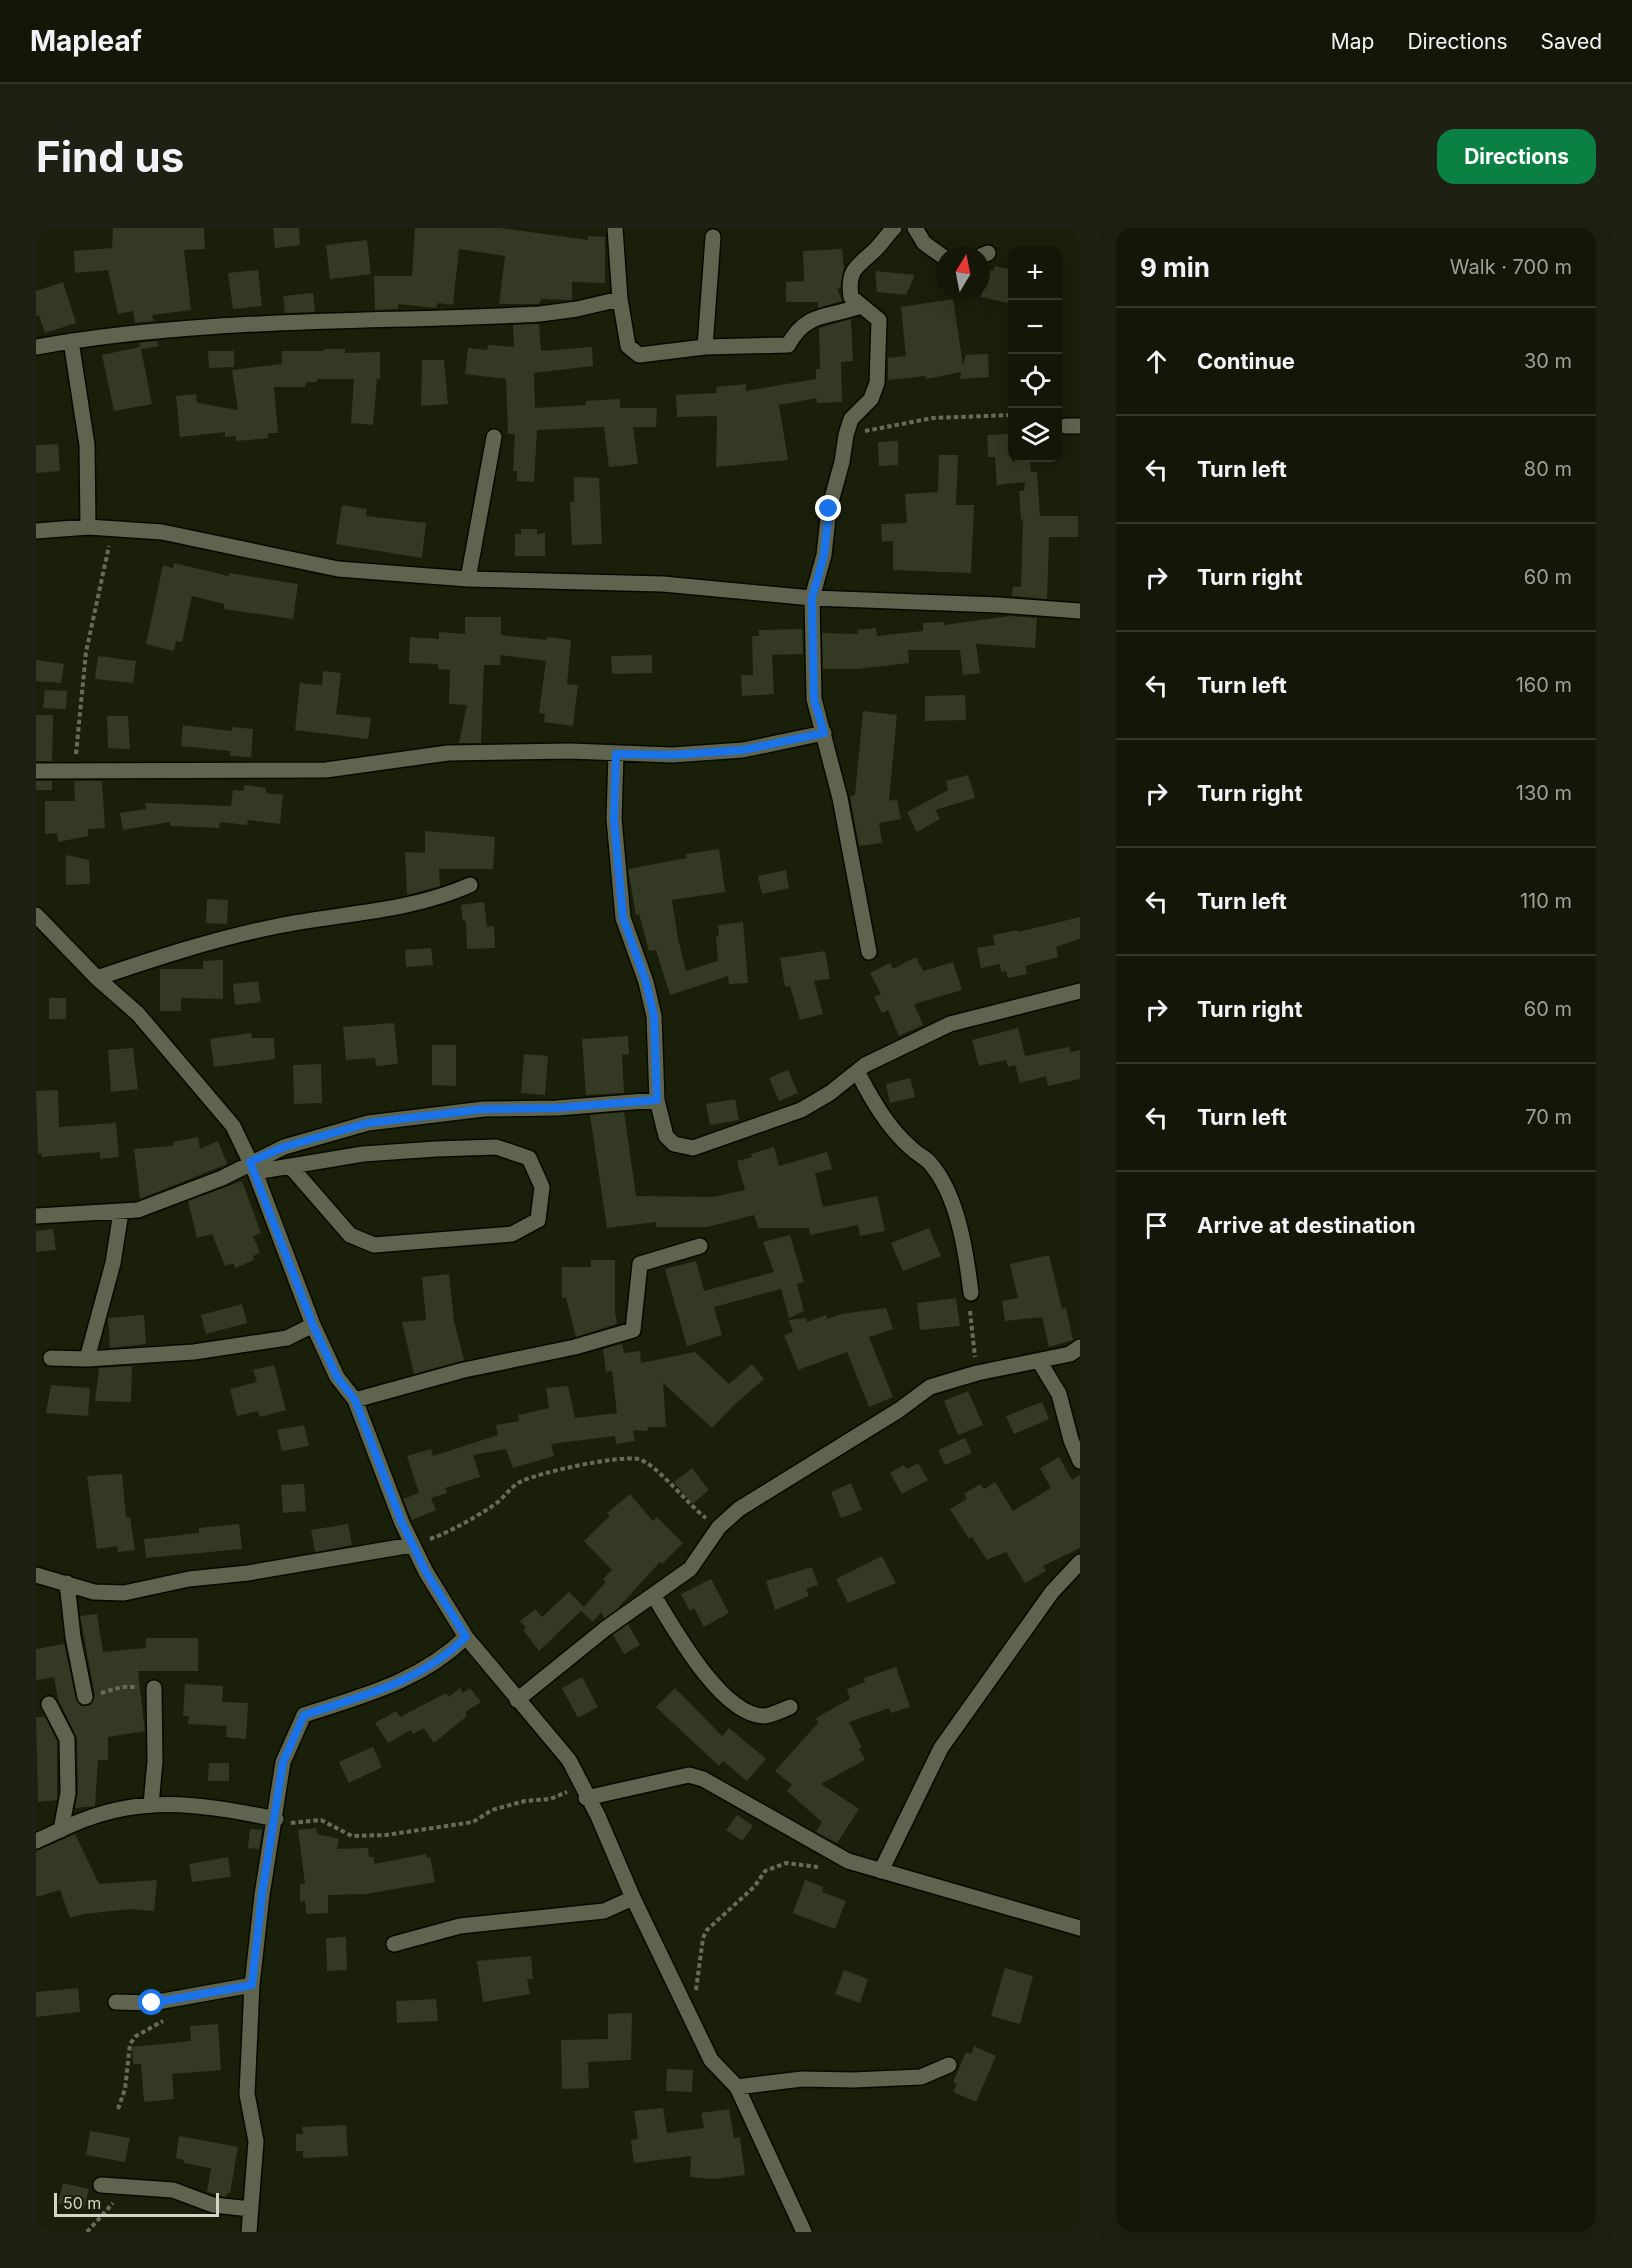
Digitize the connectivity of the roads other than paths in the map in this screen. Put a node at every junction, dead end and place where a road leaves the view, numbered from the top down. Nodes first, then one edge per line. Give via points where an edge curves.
1 (615, 228) edge
2 (894, 228) edge
3 (915, 228) edge
4 (713, 237) dead end
5 (936, 252) edge
6 (620, 299) junction
7 (861, 306) junction
8 (71, 340) junction
9 (36, 347) edge
10 (705, 348) junction
11 (494, 437) dead end
12 (88, 527) junction
13 (36, 531) edge
14 (468, 579) junction
15 (812, 598) junction
16 (1080, 611) edge
17 (824, 733) junction
18 (616, 754) junction
19 (36, 771) edge
20 (470, 885) dead end
21 (36, 915) edge
22 (869, 952) dead end
23 (97, 978) junction
24 (1080, 991) edge
25 (858, 1073) junction
26 (657, 1100) junction
27 (253, 1167) junction
28 (291, 1167) junction
29 (121, 1212) junction
30 (36, 1216) edge
31 (700, 1246) dead end
32 (971, 1293) road end
33 (313, 1325) junction
34 (1080, 1347) edge
35 (51, 1358) dead end
36 (87, 1359) junction
37 (1039, 1361) junction
38 (355, 1400) junction
39 (1080, 1461) edge
40 (412, 1545) junction
41 (1080, 1562) edge
42 (38, 1571) edge
43 (67, 1583) junction
44 (654, 1596) junction
45 (466, 1637) junction
46 (154, 1688) dead end
47 (85, 1697) dead end
48 (517, 1700) junction
49 (49, 1704) dead end
50 (790, 1707) dead end
51 (584, 1792) junction
52 (151, 1804) junction
53 (276, 1819) junction
54 (61, 1830) junction
55 (36, 1841) edge
56 (881, 1871) junction
57 (633, 1898) junction
58 (1080, 1929) edge
59 (394, 1944) dead end
60 (252, 1985) junction
61 (116, 2002) dead end
62 (950, 2065) dead end
63 (737, 2087) junction
64 (101, 2185) dead end
65 (251, 2209) junction
66 (249, 2232) edge
67 (804, 2232) edge

1 - 6 street
2 - 7 street via 856,266 849,283 852,297
3 - 5 street via 924,243
4 - 10 street
6 - 8 street via 540,314 195,326
6 - 10 street via 628,346 639,355
7 - 10 street via 808,320 788,345
7 - 15 street via 879,320 877,383 871,399 851,419 846,435
8 - 9 street
8 - 12 street via 87,445
11 - 14 street
12 - 13 street
12 - 14 street via 162,532 338,569
14 - 15 street via 663,584
15 - 16 street
15 - 17 street via 814,699
17 - 18 street via 743,750
17 - 22 street
18 - 19 street via 448,753 326,770
18 - 26 street via 614,819 623,918 654,1016
20 - 23 street via 421,903 236,936
21 - 23 street
23 - 27 street via 138,1014 209,1094 233,1126
24 - 25 street via 950,1024 865,1065
25 - 26 street via 801,1110 693,1148 674,1144 666,1136
25 - 32 street via 888,1122 910,1148 929,1162 946,1191 966,1252
26 - 27 street via 484,1109 368,1123 284,1147
27 - 28 street
27 - 29 street via 138,1210
27 - 33 street
28 - 28 street via 363,1154 496,1147 529,1158 542,1187 538,1220 512,1234 374,1245 350,1235
29 - 30 street via 97,1210
29 - 36 street via 113,1263
31 - 38 street via 640,1264 633,1330
33 - 36 street via 287,1338 194,1352
33 - 38 street via 337,1377
34 - 37 street via 1070,1354
35 - 36 street
37 - 39 street via 1059,1394
37 - 44 street via 930,1387 739,1509 719,1527 690,1569
38 - 40 street
40 - 43 street via 123,1593 94,1592
40 - 45 street
41 - 56 street via 1052,1592 941,1748
42 - 43 street
43 - 47 street
44 - 48 street via 605,1629
44 - 50 street via 694,1662 736,1706 764,1716
45 - 48 street
45 - 53 street via 449,1654 402,1683 304,1715 283,1762
46 - 52 street
48 - 51 street via 569,1760
49 - 54 street via 67,1739 68,1793
51 - 56 street via 689,1775 703,1779 848,1861
51 - 57 street
52 - 53 street via 211,1806
52 - 54 street via 87,1818
53 - 60 street via 262,1894
54 - 55 street
56 - 58 street
57 - 59 street via 604,1911 460,1926
57 - 63 street via 711,2060
60 - 61 street via 152,2003
60 - 65 street via 247,2094 256,2141
62 - 63 street via 921,2077 802,2079
63 - 67 street
64 - 65 street via 173,2190 213,2205
65 - 66 street

